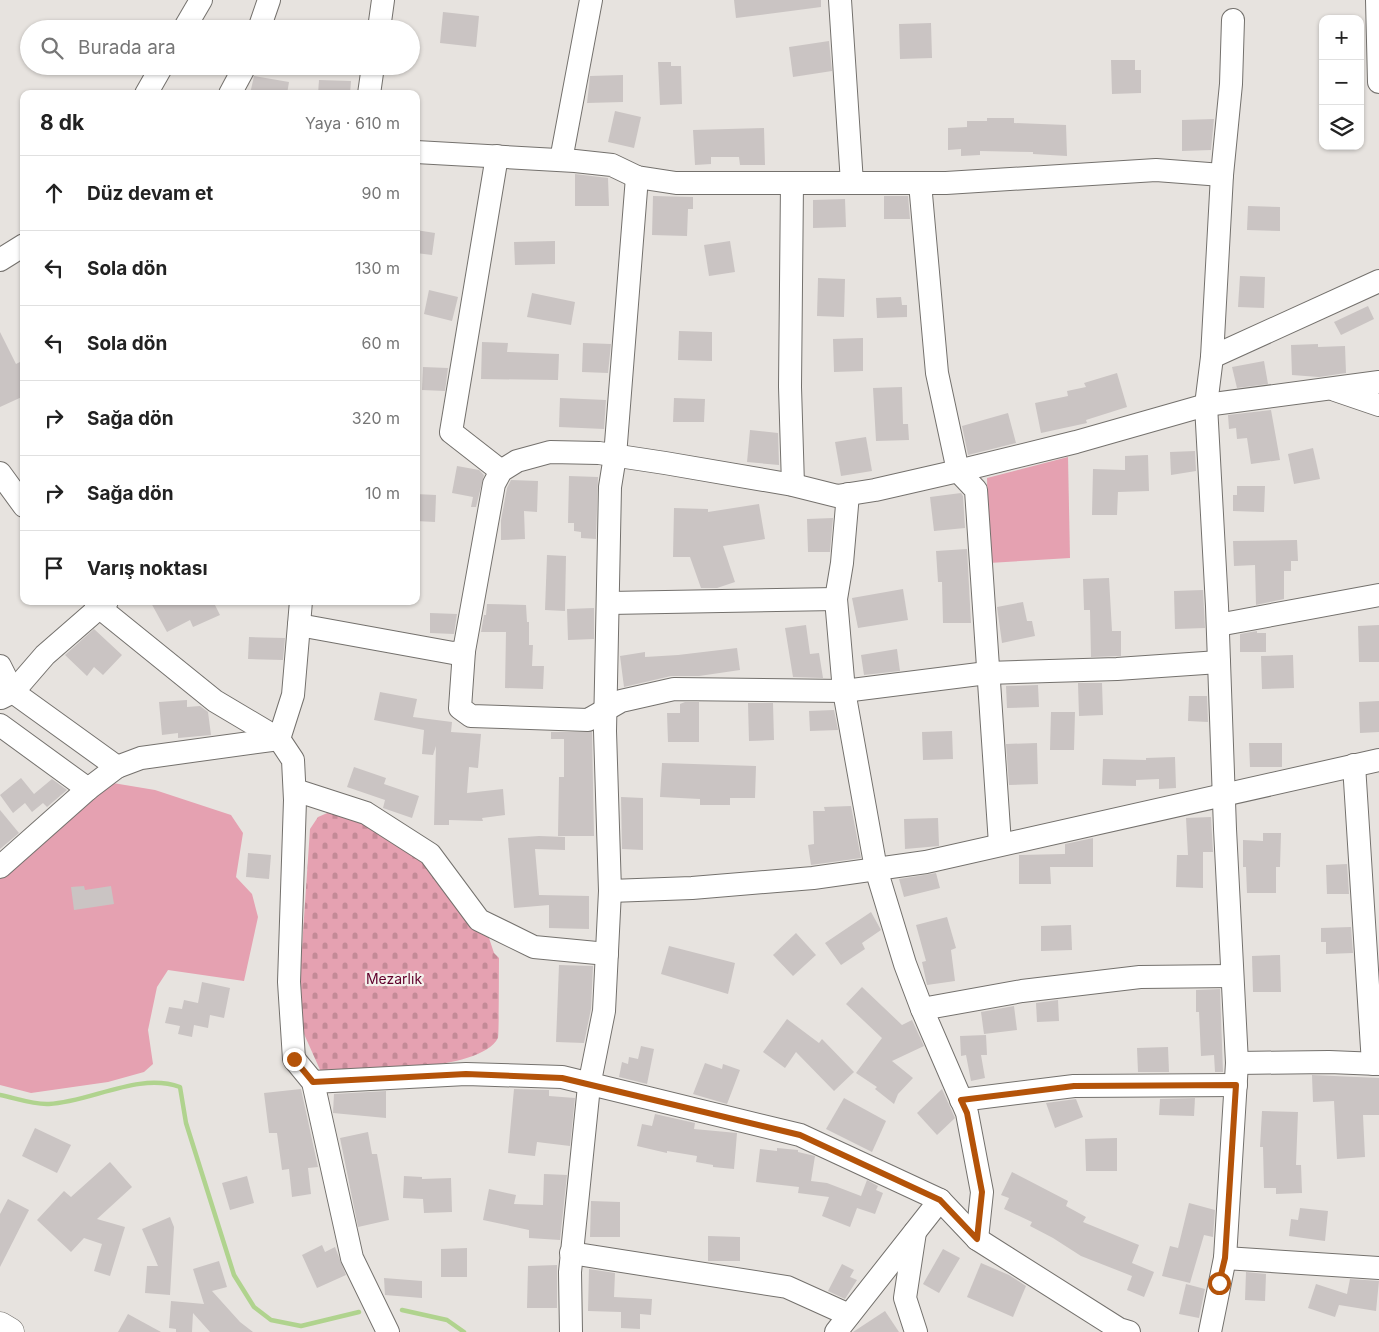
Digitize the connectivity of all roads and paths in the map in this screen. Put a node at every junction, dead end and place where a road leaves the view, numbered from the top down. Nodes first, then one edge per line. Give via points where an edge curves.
1 (200, 0) edge
2 (269, 0) edge
3 (383, 0) edge
4 (591, 0) edge
5 (840, 0) edge
6 (1378, 0) edge
7 (189, 20) edge
8 (262, 20) edge
9 (380, 20) edge
10 (1233, 20) dead end
11 (157, 75) edge
12 (240, 75) edge
13 (372, 75) edge
14 (1379, 82) edge
15 (148, 90) edge
16 (232, 90) edge
17 (370, 90) edge
18 (420, 152) edge
19 (497, 156) junction
20 (561, 160) junction
21 (1222, 175) junction
22 (637, 177) junction
23 (792, 183) junction
24 (852, 183) junction
25 (920, 183) junction
26 (20, 248) edge
27 (0, 260) edge
28 (1379, 281) edge
29 (1212, 357) junction
30 (1379, 382) edge
31 (1333, 389) junction
32 (1206, 405) junction
33 (1379, 405) edge
34 (615, 456) junction
35 (501, 471) junction
36 (958, 471) junction
37 (0, 474) edge
38 (793, 485) junction
39 (848, 494) junction
40 (20, 501) edge
41 (1379, 595) edge
42 (836, 599) junction
43 (609, 603) junction
44 (99, 605) edge
45 (101, 605) edge
46 (300, 605) edge
47 (298, 625) junction
48 (1218, 625) junction
49 (464, 650) junction
50 (1219, 662) junction
51 (0, 666) edge
52 (987, 673) junction
53 (844, 691) junction
54 (6, 695) edge
55 (605, 710) junction
56 (0, 725) edge
57 (279, 739) junction
58 (1379, 760) edge
59 (1354, 765) junction
60 (117, 767) junction
61 (88, 789) junction
62 (295, 790) junction
63 (1223, 793) junction
64 (1000, 844) junction
65 (0, 867) edge
66 (876, 869) junction
67 (610, 891) junction
68 (607, 954) junction
69 (1232, 976) junction
70 (922, 1009) junction
71 (1237, 1062) junction
72 (1376, 1064) edge
73 (313, 1082) junction
74 (1236, 1085) junction
75 (588, 1086) junction
76 (961, 1100) junction
77 (940, 1200) junction
78 (916, 1231) junction
79 (977, 1239) junction
80 (572, 1253) junction
81 (1225, 1258) junction
82 (1379, 1268) edge
83 (842, 1323) edge
84 (0, 1326) edge
85 (10, 1332) edge
86 (388, 1332) edge
87 (571, 1332) edge
88 (916, 1332) edge
89 (1129, 1332) edge
90 (1210, 1332) edge

1 - 7 street
2 - 8 street
3 - 9 street
4 - 20 street
5 - 24 street
6 - 14 street
10 - 21 street via 1231,84
11 - 15 street
12 - 16 street
13 - 17 street
18 - 19 street
19 - 20 street
19 - 35 street via 451,432
20 - 22 street via 612,166
21 - 25 street via 1156,170
21 - 29 street
22 - 23 street via 676,183
22 - 34 street
23 - 24 street
23 - 38 street via 790,387
24 - 25 street
25 - 36 street via 937,372
26 - 27 street
28 - 29 street
29 - 32 street
30 - 31 street
31 - 32 street
31 - 33 street
32 - 36 street
32 - 48 street
34 - 35 street via 550,452 517,461
34 - 38 street
34 - 43 street via 610,488
35 - 49 street via 494,484
36 - 39 street
36 - 52 street via 976,490
37 - 40 street
38 - 39 street via 838,496
39 - 42 street
41 - 48 street
42 - 43 street
42 - 53 street
43 - 55 street
44 - 54 street
45 - 57 street via 215,701
46 - 47 street
47 - 49 street via 453,652
47 - 57 street via 293,694
48 - 50 street
49 - 55 street via 460,708 471,716 588,720
50 - 52 street
50 - 63 street
51 - 54 street
52 - 53 street
52 - 64 street
53 - 55 street via 674,689 621,701
53 - 66 street
54 - 60 street
55 - 67 street
56 - 61 street
57 - 60 street via 141,758
57 - 62 street via 293,760
58 - 59 street
59 - 63 street
59 - 72 street
60 - 61 street
61 - 65 street
62 - 68 street via 366,813 430,854 479,920 534,947
62 - 73 street via 289,982 294,1059
63 - 64 street
63 - 69 street
64 - 66 street via 926,862
66 - 67 street via 813,878
66 - 70 street
67 - 68 street
68 - 75 street via 604,1012
69 - 70 street via 1140,977 1022,991
69 - 71 street
70 - 76 street
71 - 72 street
71 - 74 street
73 - 75 street via 466,1074 562,1078
73 - 86 street via 352,1258
74 - 76 street via 1074,1086
74 - 81 street
75 - 77 street via 800,1135
75 - 80 street
76 - 79 street via 967,1113 982,1192
77 - 78 street
77 - 79 street
78 - 83 street
78 - 88 street via 905,1298
79 - 89 street via 1119,1329
80 - 83 street via 787,1287
80 - 87 street
81 - 82 street
81 - 90 street
84 - 85 highway

